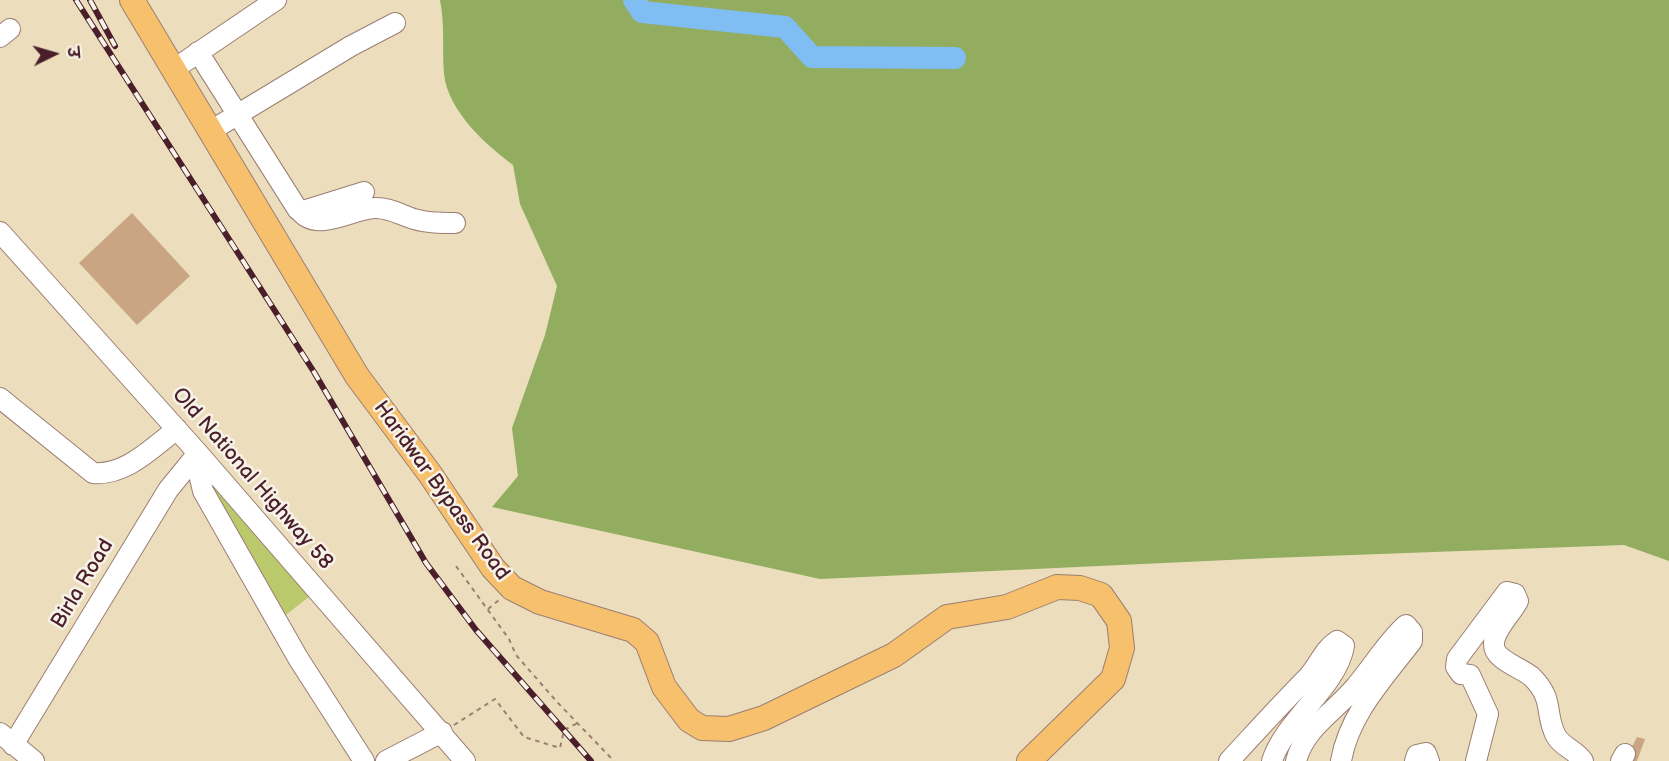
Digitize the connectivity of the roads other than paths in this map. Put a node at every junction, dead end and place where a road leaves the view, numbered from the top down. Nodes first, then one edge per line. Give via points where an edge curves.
1 (132, 0) edge
2 (276, 0) edge
3 (395, 23) dead end
4 (198, 52) junction
5 (174, 69) junction
6 (237, 115) junction
7 (212, 130) junction
8 (364, 192) dead end
9 (300, 211) junction
10 (455, 223) dead end
11 (0, 232) edge
12 (0, 398) edge
13 (177, 429) junction
14 (196, 455) junction
15 (442, 732) junction
16 (7, 739) edge
17 (34, 761) edge
18 (364, 761) edge
19 (386, 761) edge
20 (465, 761) edge
21 (1029, 761) edge
22 (1229, 761) edge
23 (1272, 761) edge
24 (1296, 761) edge
25 (1341, 761) edge
26 (1414, 761) edge
27 (1429, 761) edge
28 (1476, 761) edge
29 (1583, 761) edge

1 - 5 main road, Haridwar Bypass Road
2 - 4 street
3 - 6 street
4 - 5 street
4 - 6 street
5 - 7 main road, Haridwar Bypass Road
6 - 7 street
6 - 9 street
7 - 21 main road, Haridwar Bypass Road via 357,376 493,568 512,588 540,602 633,630 646,642 664,687 689,720 702,728 729,729 764,718 894,656 947,618 1007,607 1057,587 1080,588 1101,595 1119,621 1122,648 1113,679
8 - 9 street
9 - 10 street via 312,219 326,220 375,208 428,223
11 - 13 street, Old National Highway 58
12 - 13 street via 93,473 117,471
13 - 14 street, Old National Highway 58
14 - 15 street, Old National Highway 58
14 - 16 street, Birla Road via 168,490
14 - 18 street via 203,490 298,658
15 - 19 street
15 - 20 street, Old National Highway 58
16 - 17 street
22 - 23 street via 1337,641 1344,646 1342,658 1301,712
24 - 25 street via 1311,730 1354,689 1406,625 1412,632 1412,641 1369,696 1344,742
26 - 27 street via 1417,755 1426,753
28 - 29 street via 1488,714 1470,675 1461,674 1456,667 1457,659 1507,592 1515,594 1518,601 1494,639 1494,649 1531,676 1549,701 1555,735

